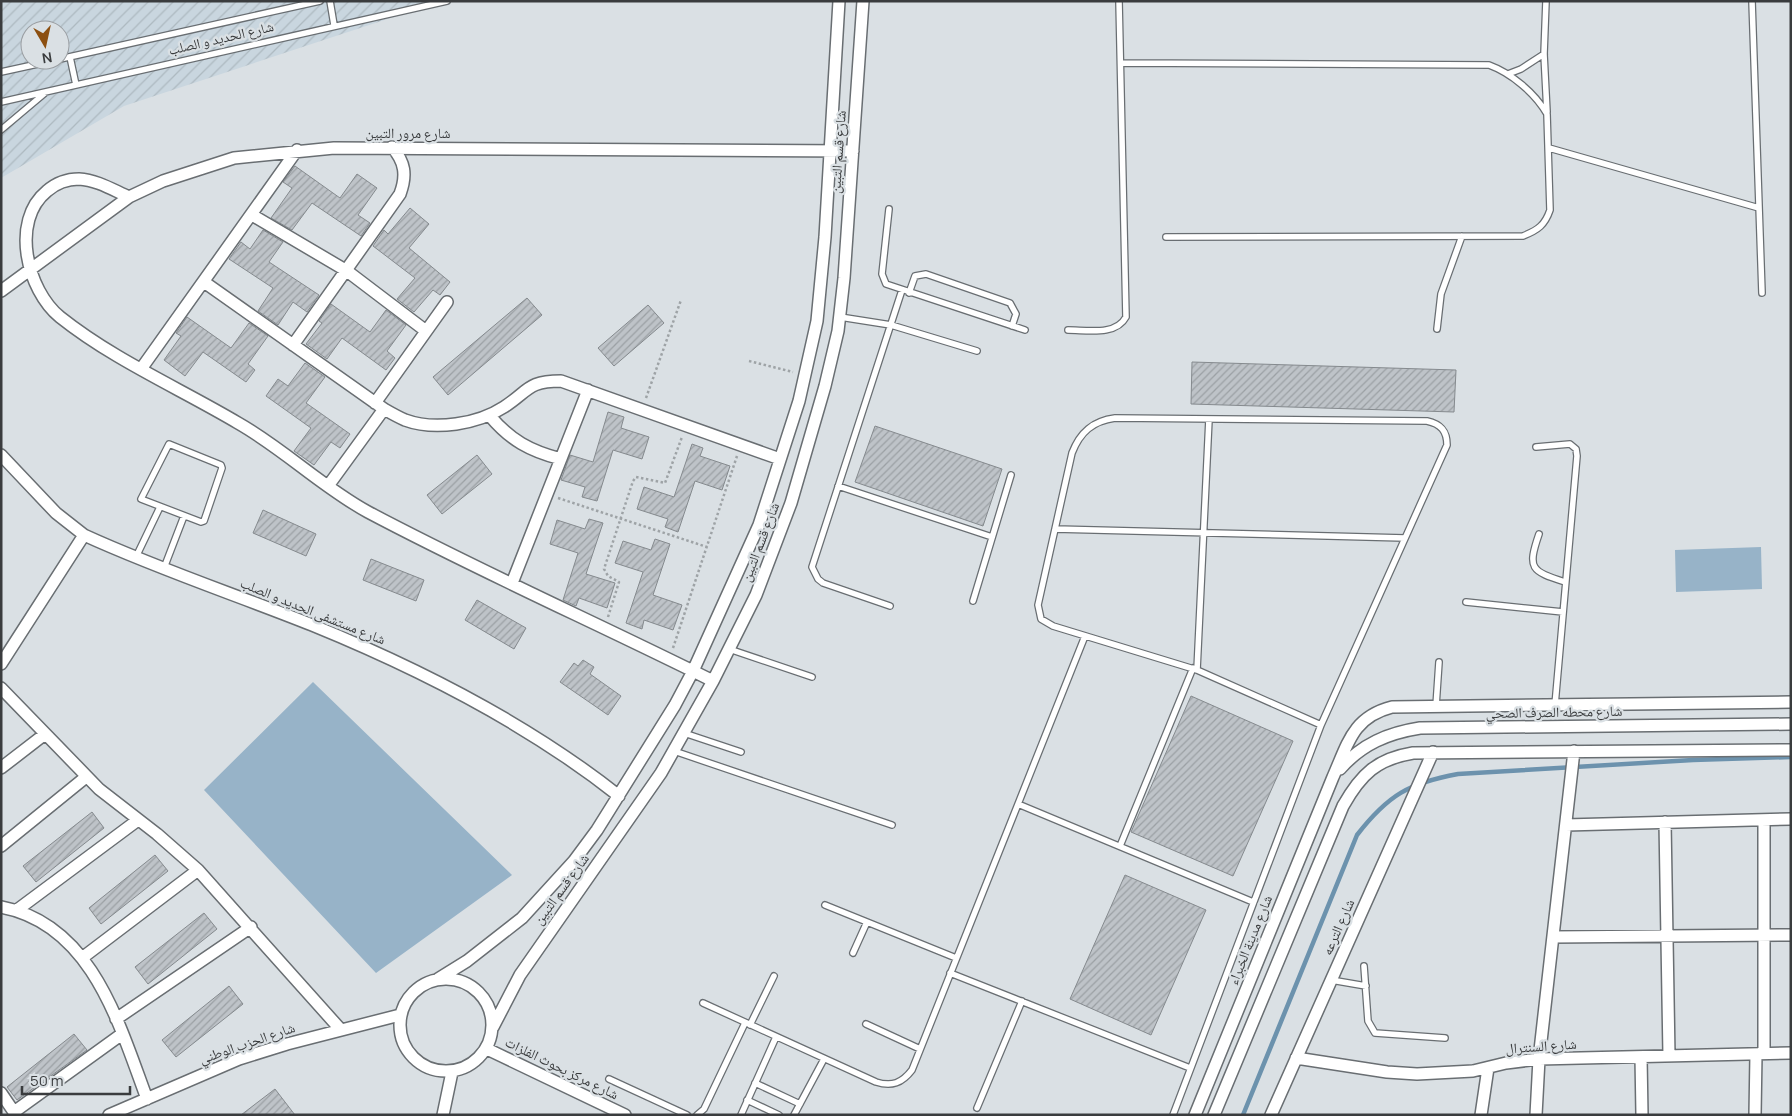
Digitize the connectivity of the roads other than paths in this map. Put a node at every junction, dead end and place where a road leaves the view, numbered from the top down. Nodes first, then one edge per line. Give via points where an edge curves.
1 (320, 1) edge
2 (330, 1) edge
3 (447, 1) edge
4 (839, 1) edge
5 (863, 1) edge
6 (1120, 1) edge
7 (1546, 1) edge
8 (1752, 1) edge
9 (334, 25) junction
10 (1544, 54) junction
11 (70, 57) joint
12 (1121, 62) junction
13 (20, 68) edge
14 (1, 72) edge
15 (1508, 74) junction
16 (76, 85) junction
17 (46, 92) junction
18 (1, 102) edge
19 (1547, 114) junction
20 (1, 130) edge
21 (392, 147) junction
22 (1549, 148) junction
23 (297, 150) junction
24 (830, 150) junction
25 (853, 151) junction
26 (129, 197) junction
27 (1759, 208) junction
28 (889, 209) dead end
29 (252, 215) junction
30 (1462, 236) junction
31 (1166, 238) dead end
32 (29, 270) junction
33 (347, 271) junction
34 (204, 282) junction
35 (902, 290) junction
36 (1, 291) edge
37 (909, 293) junction
38 (1762, 293) dead end
39 (447, 302) dead end
40 (840, 317) junction
41 (891, 325) junction
42 (1012, 326) junction
43 (1437, 329) dead end
44 (1025, 330) dead end
45 (1068, 330) dead end
46 (426, 332) junction
47 (293, 345) junction
48 (977, 350) dead end
49 (141, 368) junction
50 (588, 390) junction
51 (380, 406) junction
52 (490, 416) junction
53 (1208, 419) junction
54 (1536, 447) dead end
55 (1, 455) edge
56 (561, 459) junction
57 (780, 459) junction
58 (1011, 475) dead end
59 (328, 486) junction
60 (838, 486) junction
61 (160, 507) junction
62 (184, 516) junction
63 (1055, 529) junction
64 (1204, 532) junction
65 (84, 534) junction
66 (1539, 534) dead end
67 (992, 537) junction
68 (1405, 538) junction
69 (136, 557) junction
70 (164, 568) junction
71 (1565, 582) junction
72 (512, 583) junction
73 (974, 601) dead end
74 (1466, 602) dead end
75 (890, 606) dead end
76 (1563, 612) junction
77 (1085, 636) junction
78 (729, 649) junction
79 (5, 650) edge
80 (1439, 662) dead end
81 (1, 664) edge
82 (1195, 669) junction
83 (693, 671) junction
84 (812, 677) dead end
85 (714, 681) junction
86 (1, 688) edge
87 (1791, 702) edge
88 (1555, 705) junction
89 (1436, 706) junction
90 (1791, 724) edge
91 (1321, 726) junction
92 (684, 733) junction
93 (45, 734) junction
94 (1791, 750) edge
95 (674, 751) junction
96 (1574, 751) junction
97 (741, 752) dead end
98 (1433, 752) junction
99 (1, 768) edge
100 (86, 777) junction
101 (1333, 777) junction
102 (619, 796) junction
103 (1018, 804) junction
104 (1791, 819) edge
105 (138, 820) junction
106 (1764, 820) junction
107 (1665, 822) junction
108 (892, 825) dead end
109 (1566, 825) junction
110 (1, 846) edge
111 (1120, 846) junction
112 (198, 870) junction
113 (1254, 902) junction
114 (825, 905) dead end
115 (1, 907) edge
116 (17, 910) junction
117 (867, 922) junction
118 (251, 927) junction
119 (1764, 935) junction
120 (1791, 935) edge
121 (1667, 936) junction
122 (1553, 937) junction
123 (853, 953) dead end
124 (82, 958) junction
125 (956, 958) junction
126 (1364, 966) dead end
127 (950, 973) junction
128 (774, 976) dead end
129 (438, 979) junction
130 (1331, 980) junction
131 (1366, 986) junction
132 (1022, 1001) junction
133 (703, 1003) dead end
134 (400, 1015) junction
135 (116, 1019) junction
136 (748, 1024) junction
137 (866, 1024) dead end
138 (493, 1026) junction
139 (341, 1030) junction
140 (122, 1034) junction
141 (776, 1037) junction
142 (1445, 1038) dead end
143 (487, 1049) junction
144 (920, 1049) junction
145 (1791, 1053) edge
146 (1760, 1054) junction
147 (1669, 1056) junction
148 (1641, 1057) junction
149 (1296, 1058) junction
150 (824, 1059) junction
151 (1539, 1059) junction
152 (1190, 1068) junction
153 (1488, 1068) junction
154 (452, 1072) junction
155 (609, 1079) dead end
156 (755, 1083) junction
157 (1, 1093) edge
158 (147, 1099) junction
159 (747, 1100) junction
160 (800, 1104) junction
161 (977, 1108) dead end
162 (15, 1113) edge
163 (109, 1115) edge
164 (442, 1115) edge
165 (625, 1115) edge
166 (687, 1115) edge
167 (697, 1115) edge
168 (741, 1115) edge
169 (779, 1115) edge
170 (794, 1115) edge
171 (1172, 1115) edge
172 (1195, 1115) edge
173 (1214, 1115) edge
174 (1271, 1115) edge
175 (1481, 1115) edge
176 (1536, 1115) edge
177 (1642, 1115) edge
178 (1755, 1115) edge

1 - 11 lane, شارع الحديد و الصلب
2 - 9 lane
3 - 9 lane, شارع الحديد و الصلب
4 - 24 street, شارع قسم التبين
5 - 25 street, شارع قسم التبين
6 - 12 lane
7 - 10 lane
8 - 27 lane
9 - 16 lane, شارع الحديد و الصلب
10 - 15 lane
10 - 19 lane
11 - 16 lane
12 - 15 lane via 1476,63
12 - 45 lane via 1126,317 1115,328
13 - 14 lane
15 - 19 lane via 1541,104
16 - 17 lane, شارع الحديد و الصلب
17 - 18 lane, شارع الحديد و الصلب
17 - 20 lane
19 - 22 lane
21 - 23 street, شارع مرور التبين
21 - 24 street, شارع مرور التبين
21 - 33 street via 405,169 405,182
22 - 27 lane
22 - 30 lane via 1550,210 1546,223 1523,236
23 - 26 street, شارع مرور التبين via 234,158 172,178
23 - 29 street
24 - 25 street, شارع مرور التبين
24 - 57 street, شارع قسم التبين via 820,294 806,375
25 - 40 street, شارع قسم التبين
26 - 32 street, شارع مرور التبين
26 - 32 street via 99,183 77,179 55,184 38,198 28,219
27 - 38 lane
28 - 35 lane via 883,280
29 - 33 street
29 - 34 street
30 - 31 lane
30 - 43 lane via 1439,300
32 - 36 street, شارع مرور التبين
32 - 49 street via 41,296 58,315 98,344
33 - 46 street
33 - 47 street
34 - 47 street
34 - 49 street
35 - 37 lane
35 - 41 lane
37 - 42 lane
37 - 42 lane via 915,276 926,274 1010,303 1016,314
39 - 46 street
40 - 41 lane
40 - 78 street, شارع قسم التبين via 826,386 791,503 756,595
41 - 48 lane
41 - 60 lane
42 - 44 lane
46 - 51 street
47 - 51 street
49 - 59 street via 248,429
50 - 52 street via 561,381 547,381 521,392
50 - 56 street
50 - 57 street
51 - 52 street via 405,420 426,424 449,424
51 - 59 street
52 - 56 street via 504,433 521,445 539,454
53 - 63 lane via 1115,418 1092,424 1076,442
53 - 64 lane
53 - 68 lane via 1436,423 1447,436 1447,445
54 - 71 lane via 1570,444 1576,449
55 - 65 street, شارع مستشفى الحديد و الصلب via 56,513
56 - 72 street
57 - 83 street, شارع قسم التبين via 759,525
58 - 67 lane
59 - 72 street via 367,512
60 - 67 lane
60 - 75 lane via 813,562 814,574 823,583
61 - 62 lane
61 - 62 lane via 144,501 142,496 167,446 172,444 219,463 222,468 207,518 201,522
61 - 69 lane
62 - 70 lane
63 - 64 lane
63 - 77 lane via 1038,612 1046,624
64 - 68 lane
64 - 82 lane
65 - 69 street, شارع مستشفى الحديد و الصلب
65 - 79 street
66 - 71 lane via 1531,556 1532,563 1546,576
67 - 73 lane
68 - 91 lane
69 - 70 street, شارع مستشفى الحديد و الصلب
70 - 102 street, شارع مستشفى الحديد و الصلب via 385,656 456,690 527,733
71 - 76 lane
72 - 83 street
74 - 76 lane
76 - 88 lane
77 - 82 lane
77 - 103 lane
78 - 84 lane
78 - 85 street, شارع قسم التبين
79 - 81 street
80 - 89 lane
82 - 91 lane
82 - 111 lane
83 - 85 street
83 - 102 street, شارع قسم التبين
85 - 92 street, شارع قسم التبين
86 - 93 street
87 - 88 street, شارع مدينة الخبراء
88 - 89 street, شارع مدينة الخبراء
89 - 101 street, شارع مدينة الخبراء via 1392,707 1365,718 1354,730
90 - 101 street, شارع محطه الصرف الصحي via 1420,728 1400,731 1369,744 1347,760
91 - 113 lane
92 - 95 street, شارع قسم التبين
92 - 97 lane
93 - 99 street
93 - 100 street
94 - 96 street
95 - 108 lane
95 - 138 street, شارع قسم التبين via 637,810 520,975
96 - 98 street
96 - 109 street
98 - 130 street, شارع الترعه
98 - 173 street via 1396,756 1373,767 1355,784 1320,858
100 - 105 street
100 - 110 street
101 - 172 street, شارع مدينة الخبراء
102 - 129 street, شارع قسم التبين via 574,861 522,918
103 - 111 lane
103 - 125 lane
104 - 106 street
105 - 112 street
105 - 116 street
106 - 107 street
106 - 119 street
107 - 109 street
107 - 121 street
109 - 122 street
111 - 113 lane
112 - 118 street
112 - 124 street
113 - 152 lane
114 - 117 lane
115 - 116 street
116 - 124 street via 51,926
117 - 123 lane
117 - 125 lane
118 - 135 street
118 - 139 street
119 - 120 street
119 - 121 street
119 - 146 street
121 - 122 street
121 - 147 street
122 - 151 street
124 - 135 street
125 - 127 lane
126 - 131 lane
127 - 132 lane
127 - 144 lane
128 - 136 lane
129 - 134 street via 421,986 408,998
129 - 138 street via 458,980 477,990 489,1006
130 - 131 lane
130 - 149 street, شارع الترعه
131 - 142 lane via 1368,1021 1375,1033
132 - 152 lane
132 - 161 lane
133 - 136 lane
134 - 139 street, شارع الحزب الوطني
134 - 154 street via 400,1032 406,1049 418,1063 434,1070
135 - 140 street
136 - 141 lane
136 - 167 lane via 704,1109
137 - 144 lane
138 - 143 street
139 - 158 street, شارع الحزب الوطني via 239,1059
140 - 158 street
140 - 162 street
141 - 150 lane
141 - 156 lane
143 - 154 street via 466,1068
143 - 165 street, شارع مركز بحوث الفلزات
144 - 150 lane via 912,1070 897,1084 886,1085
145 - 146 street, شارع السنترال
146 - 147 street, شارع السنترال
146 - 178 street
147 - 148 street, شارع السنترال
148 - 151 street, شارع السنترال
148 - 177 street
149 - 153 street, شارع السنترال via 1417,1074
149 - 174 street, شارع الترعه
150 - 160 lane
151 - 153 street, شارع السنترال
151 - 176 street
152 - 171 lane
153 - 175 street
154 - 164 street
155 - 166 lane
156 - 159 lane
156 - 160 lane
157 - 162 street
158 - 163 street, شارع الحزب الوطني
159 - 168 lane
159 - 169 lane
160 - 170 lane

